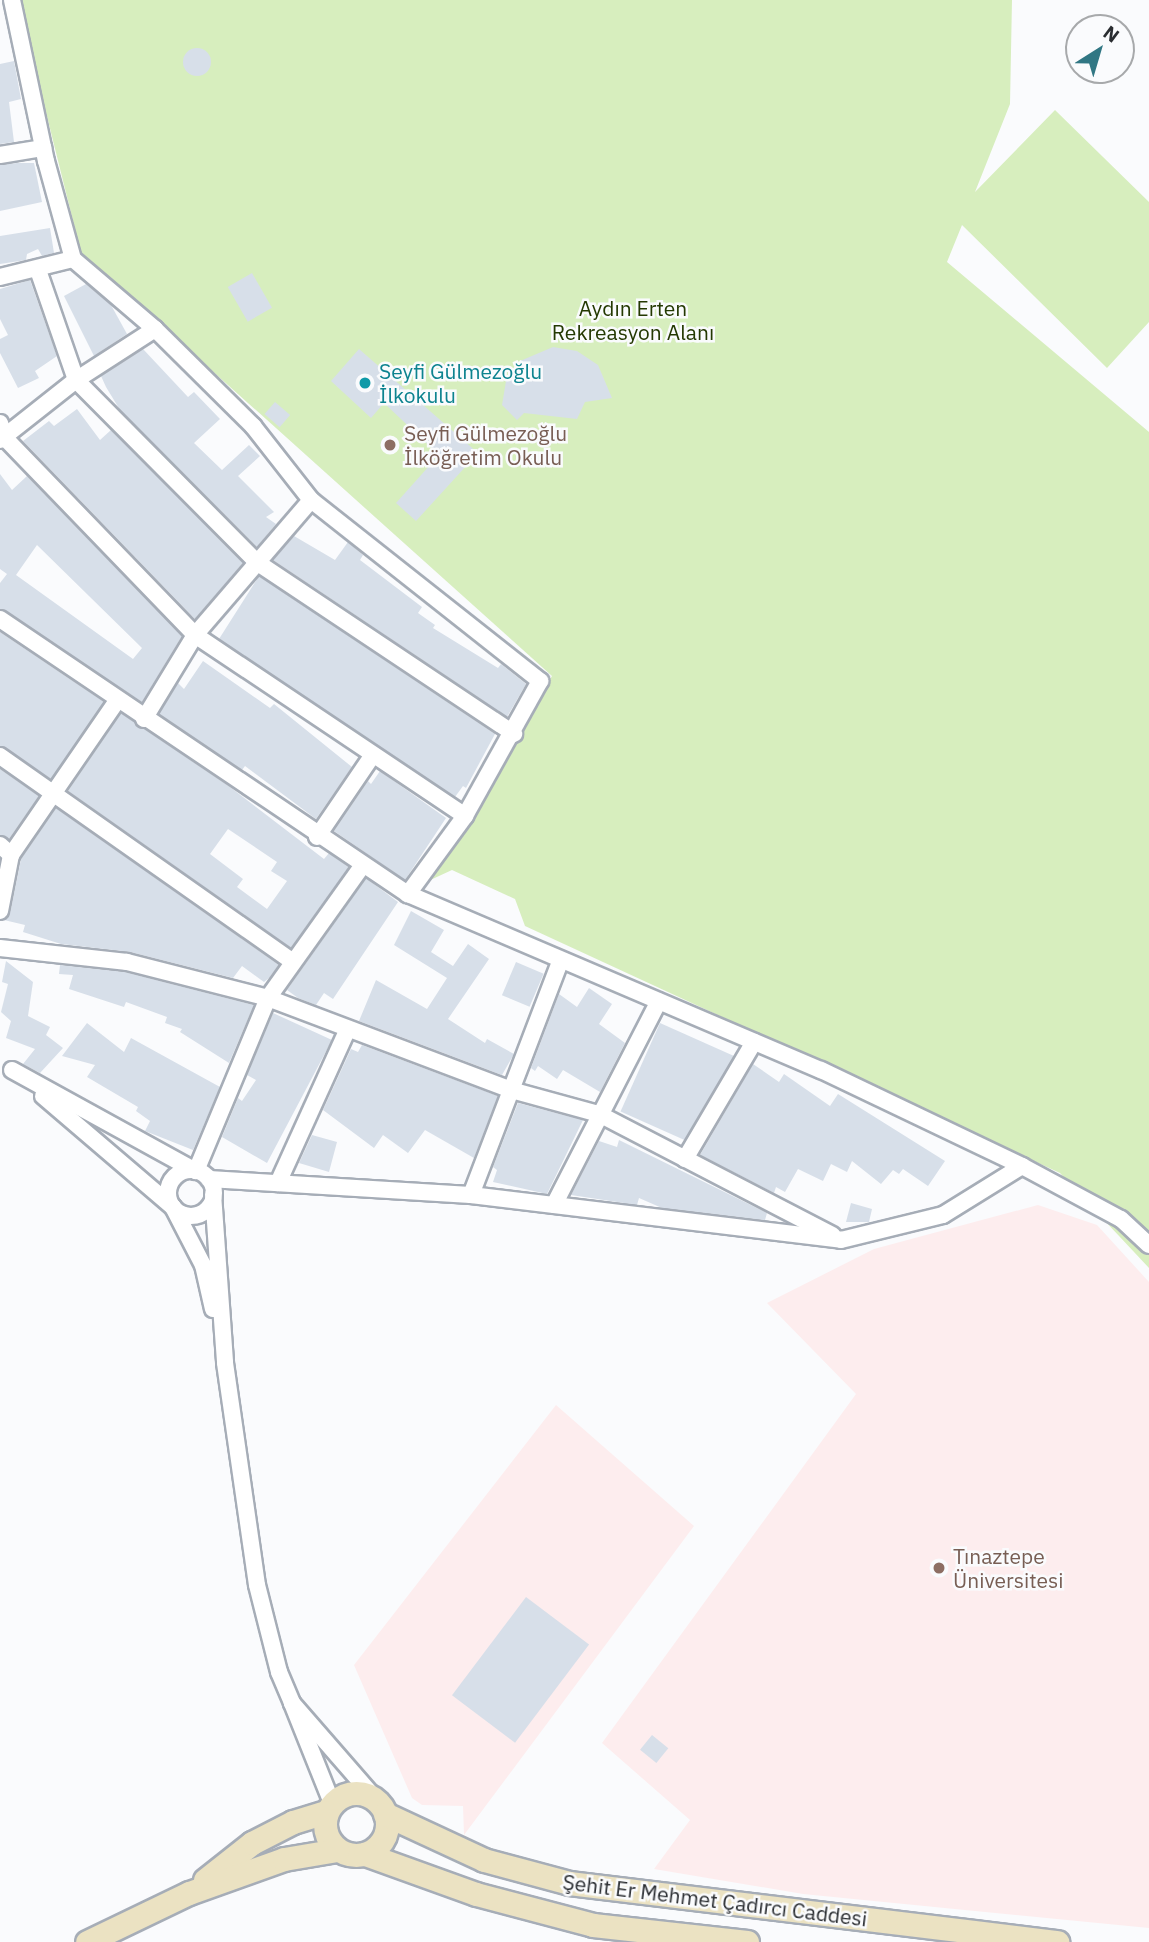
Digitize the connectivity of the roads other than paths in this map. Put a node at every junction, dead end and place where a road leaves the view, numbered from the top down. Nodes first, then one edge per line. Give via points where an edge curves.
1 (12, 0) edge
2 (43, 148) junction
3 (0, 155) edge
4 (72, 259) junction
5 (38, 270) junction
6 (0, 277) edge
7 (155, 329) junction
8 (76, 380) junction
9 (2, 434) edge
10 (311, 500) junction
11 (258, 563) junction
12 (0, 619) edge
13 (195, 635) junction
14 (117, 701) junction
15 (144, 719) junction
16 (514, 734) junction
17 (0, 755) edge
18 (372, 756) junction
19 (55, 796) junction
20 (465, 816) junction
21 (317, 836) junction
22 (6, 850) edge
23 (362, 866) junction
24 (408, 894) junction
25 (0, 911) edge
26 (0, 948) edge
27 (292, 961) junction
28 (560, 962) junction
29 (268, 999) junction
30 (659, 1001) junction
31 (348, 1029) junction
32 (754, 1042) junction
33 (6, 1064) edge
34 (511, 1090) junction
35 (599, 1114) junction
36 (685, 1159) junction
37 (1022, 1166) junction
38 (206, 1181) junction
39 (278, 1182) junction
40 (471, 1195) junction
41 (554, 1205) junction
42 (173, 1207) junction
43 (841, 1240) junction
44 (1149, 1245) edge
45 (225, 1363) junction
46 (292, 1703) junction
47 (329, 1808) junction
48 (382, 1808) junction
49 (337, 1850) junction
50 (365, 1854) junction
51 (189, 1893) junction
52 (87, 1942) edge
53 (747, 1942) edge
54 (1057, 1942) edge

1 - 2 street
2 - 3 street
2 - 4 street
4 - 5 street
4 - 7 street
5 - 6 street
5 - 8 street
7 - 8 street
7 - 10 street via 253,426
8 - 9 street
8 - 11 street
9 - 13 street
10 - 11 street
10 - 16 street via 540,681
11 - 13 street
11 - 16 street
12 - 14 street
13 - 15 street
13 - 18 street
14 - 15 street
14 - 19 street
15 - 21 street
16 - 20 street
17 - 19 street
18 - 20 street
18 - 21 street
19 - 22 street
19 - 27 street
20 - 24 street
21 - 23 street
22 - 25 street
23 - 24 street
23 - 27 street
24 - 28 street
26 - 29 street via 127,962
27 - 29 street
28 - 30 street
28 - 34 street
29 - 31 street
29 - 38 street
30 - 32 street
30 - 35 street
31 - 34 street
31 - 39 street
32 - 36 street
32 - 37 street
33 - 38 street
33 - 42 street
34 - 35 street
34 - 40 street
35 - 36 street
35 - 41 street
36 - 43 street
37 - 43 street via 943,1215
37 - 44 street via 1121,1219
38 - 39 street
38 - 42 street via 201,1213 186,1215
38 - 42 street via 183,1171 172,1180 168,1194
38 - 45 street
39 - 40 street
40 - 41 street
41 - 43 street
42 - 45 street via 203,1265
45 - 46 street via 257,1585 279,1672
46 - 47 street
46 - 48 street
47 - 48 main road via 360,1793
47 - 49 main road via 325,1833
47 - 51 main road via 252,1843
48 - 50 main road via 386,1833
48 - 54 main road, Şehit Er Mehmet Çadırcı Caddesi via 484,1860 569,1883
49 - 50 main road
49 - 51 main road via 284,1859
50 - 53 main road, Şehit Er Mehmet Çadırcı Caddesi via 476,1894 593,1925
51 - 52 main road

